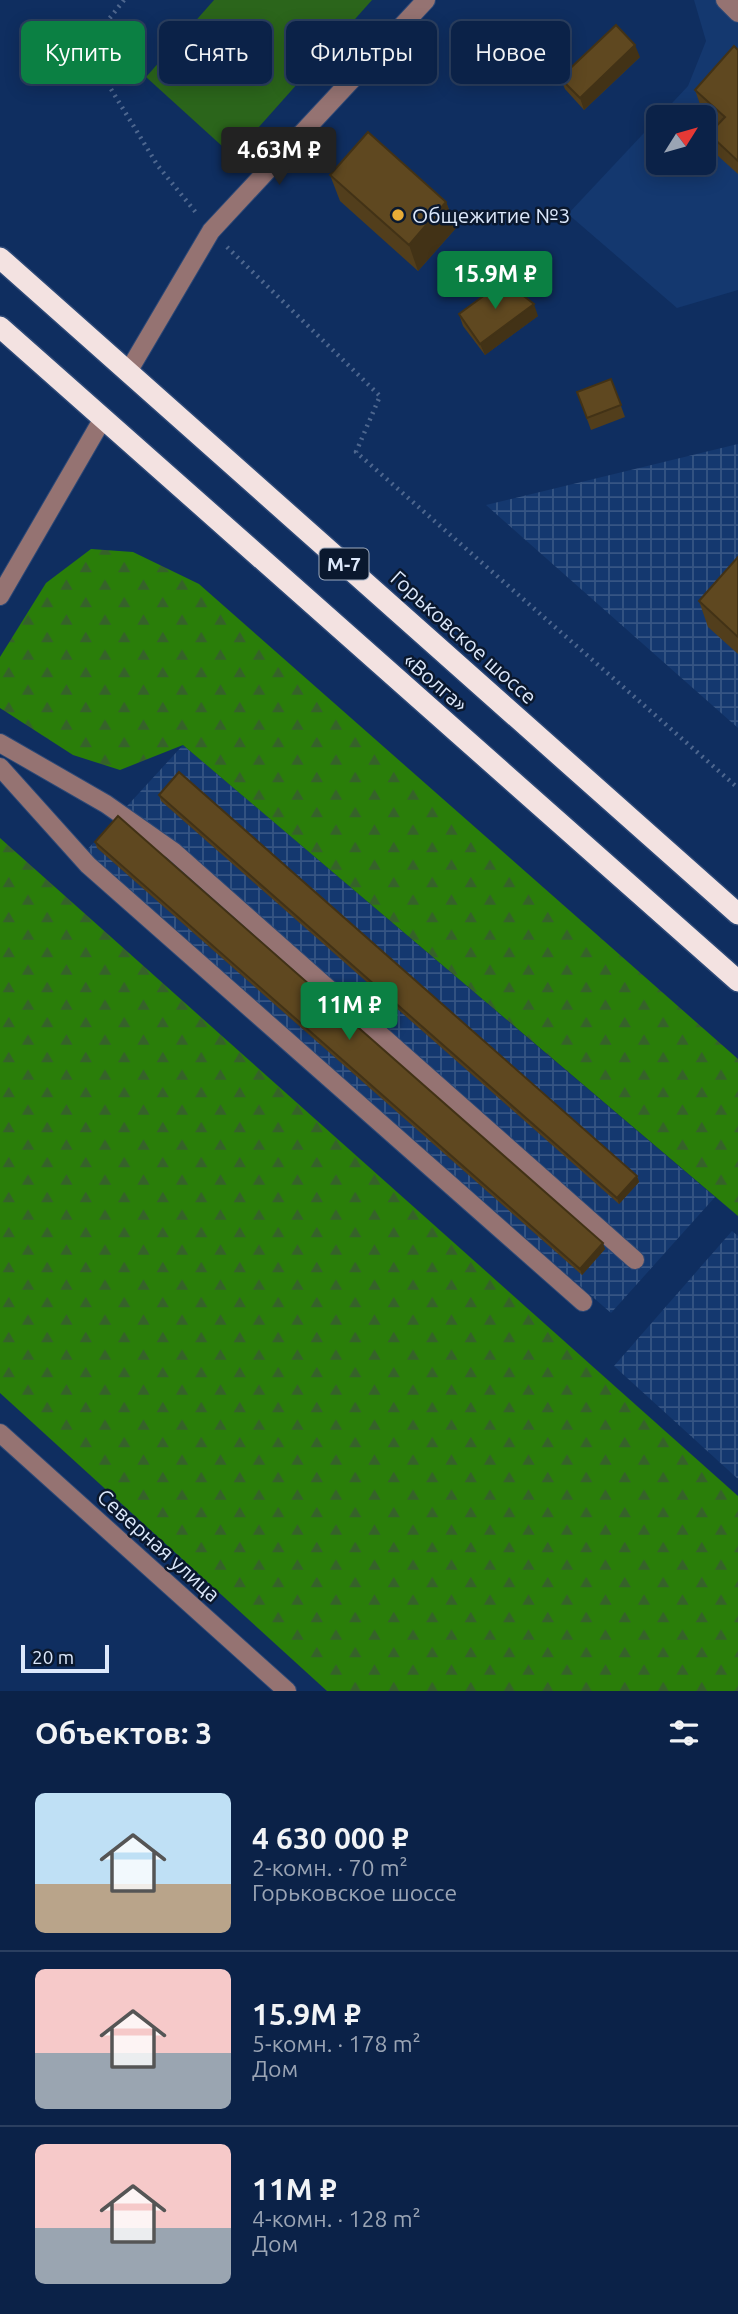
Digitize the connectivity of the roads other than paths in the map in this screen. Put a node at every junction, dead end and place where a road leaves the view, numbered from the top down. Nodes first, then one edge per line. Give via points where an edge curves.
1 (426, 0) edge
2 (725, 0) edge
3 (738, 13) edge
4 (0, 258) edge
5 (0, 327) edge
6 (128, 372) junction
7 (102, 420) junction
8 (0, 596) edge
9 (0, 743) edge
10 (0, 767) edge
11 (738, 914) edge
12 (738, 981) edge
13 (635, 1260) dead end
14 (583, 1302) dead end
15 (0, 1433) edge
16 (287, 1691) edge

1 - 6 street via 211,231
2 - 3 street
4 - 6 highway, Горьковское шоссе / М-7
5 - 7 highway, М-7
6 - 11 highway, Горьковское шоссе / М-7
7 - 8 street
7 - 12 highway, «Волга» / М-7
9 - 13 street via 106,804 173,851
10 - 14 street via 88,865
15 - 16 street, Северная улица

